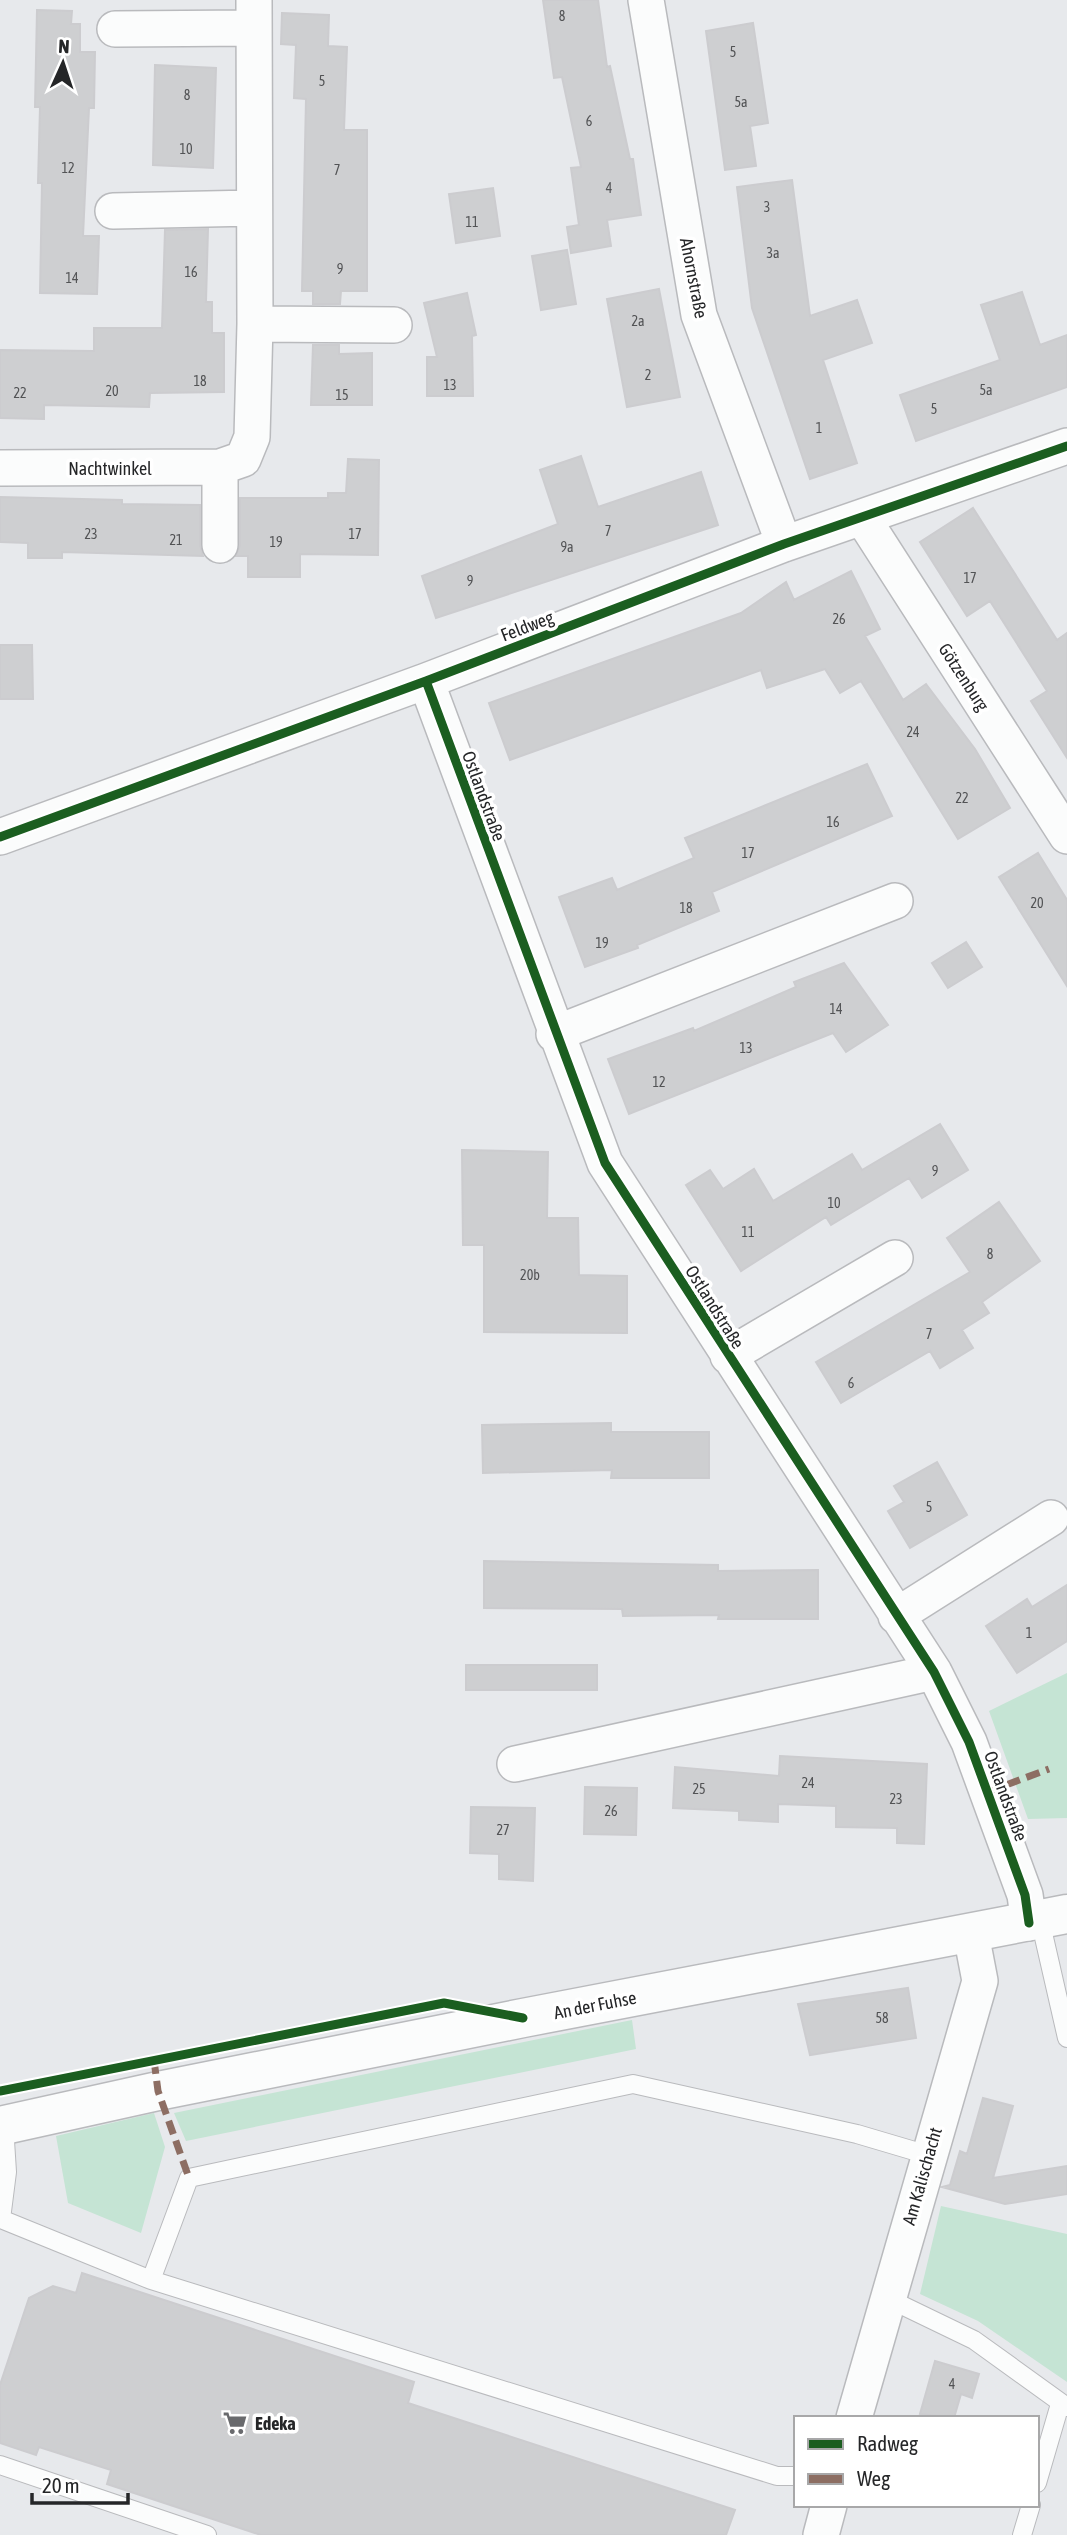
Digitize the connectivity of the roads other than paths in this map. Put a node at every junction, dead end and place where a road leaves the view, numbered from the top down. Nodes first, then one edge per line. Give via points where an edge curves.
1 (646, 0) edge
2 (254, 14) edge
3 (115, 29) dead end
4 (254, 208) junction
5 (113, 211) dead end
6 (255, 324) junction
7 (394, 324) dead end
8 (1067, 446) edge
9 (220, 467) junction
10 (0, 468) edge
11 (862, 517) junction
12 (784, 544) junction
13 (220, 545) dead end
14 (426, 681) junction
15 (1067, 836) edge
16 (0, 837) edge
17 (895, 901) dead end
18 (554, 1034) junction
19 (895, 1258) dead end
20 (728, 1356) junction
21 (1051, 1518) dead end
22 (896, 1616) junction
23 (934, 1672) junction
24 (515, 1764) dead end
25 (1046, 1919) edge
26 (971, 1934) junction
27 (1067, 2038) edge
28 (2, 2125) edge
29 (928, 2155) junction
30 (1, 2219) edge
31 (152, 2280) junction
32 (887, 2298) junction
33 (1063, 2406) edge
34 (854, 2416) edge
35 (0, 2465) edge
36 (794, 2476) edge
37 (1039, 2477) edge
38 (828, 2507) edge
39 (1030, 2507) edge
40 (207, 2535) edge
41 (821, 2535) edge
42 (1022, 2535) edge

1 - 12 street, Ahornstraße via 699,315
2 - 3 street
2 - 4 street
4 - 5 street
4 - 6 street
6 - 7 street
6 - 9 street via 252,437 243,459
8 - 11 street, Feldweg
9 - 10 street, Nachtwinkel
9 - 13 street
11 - 12 street, Feldweg
11 - 15 street, Götzenburg
12 - 14 street, Feldweg
14 - 16 street, Feldweg
14 - 18 street, Ostlandstraße
17 - 18 street
18 - 20 street, Ostlandstraße via 605,1163
19 - 20 street, Ostlandstraße
20 - 22 street, Ostlandstraße
21 - 22 street
22 - 23 street, Ostlandstraße
23 - 24 street
23 - 25 street, Ostlandstraße via 969,1742 1025,1895
25 - 26 street, An der Fuhse
25 - 27 lane
26 - 28 street, An der Fuhse via 523,2018
26 - 29 street, Am Kalischacht via 980,1981
28 - 30 lane via 7,2172
29 - 31 lane via 857,2134 633,2084 189,2178
29 - 32 street, Am Kalischacht
30 - 31 lane
31 - 36 lane via 777,2476
32 - 33 lane via 974,2340
32 - 34 street, Am Kalischacht
33 - 37 lane
35 - 40 lane
38 - 41 street
39 - 42 lane

